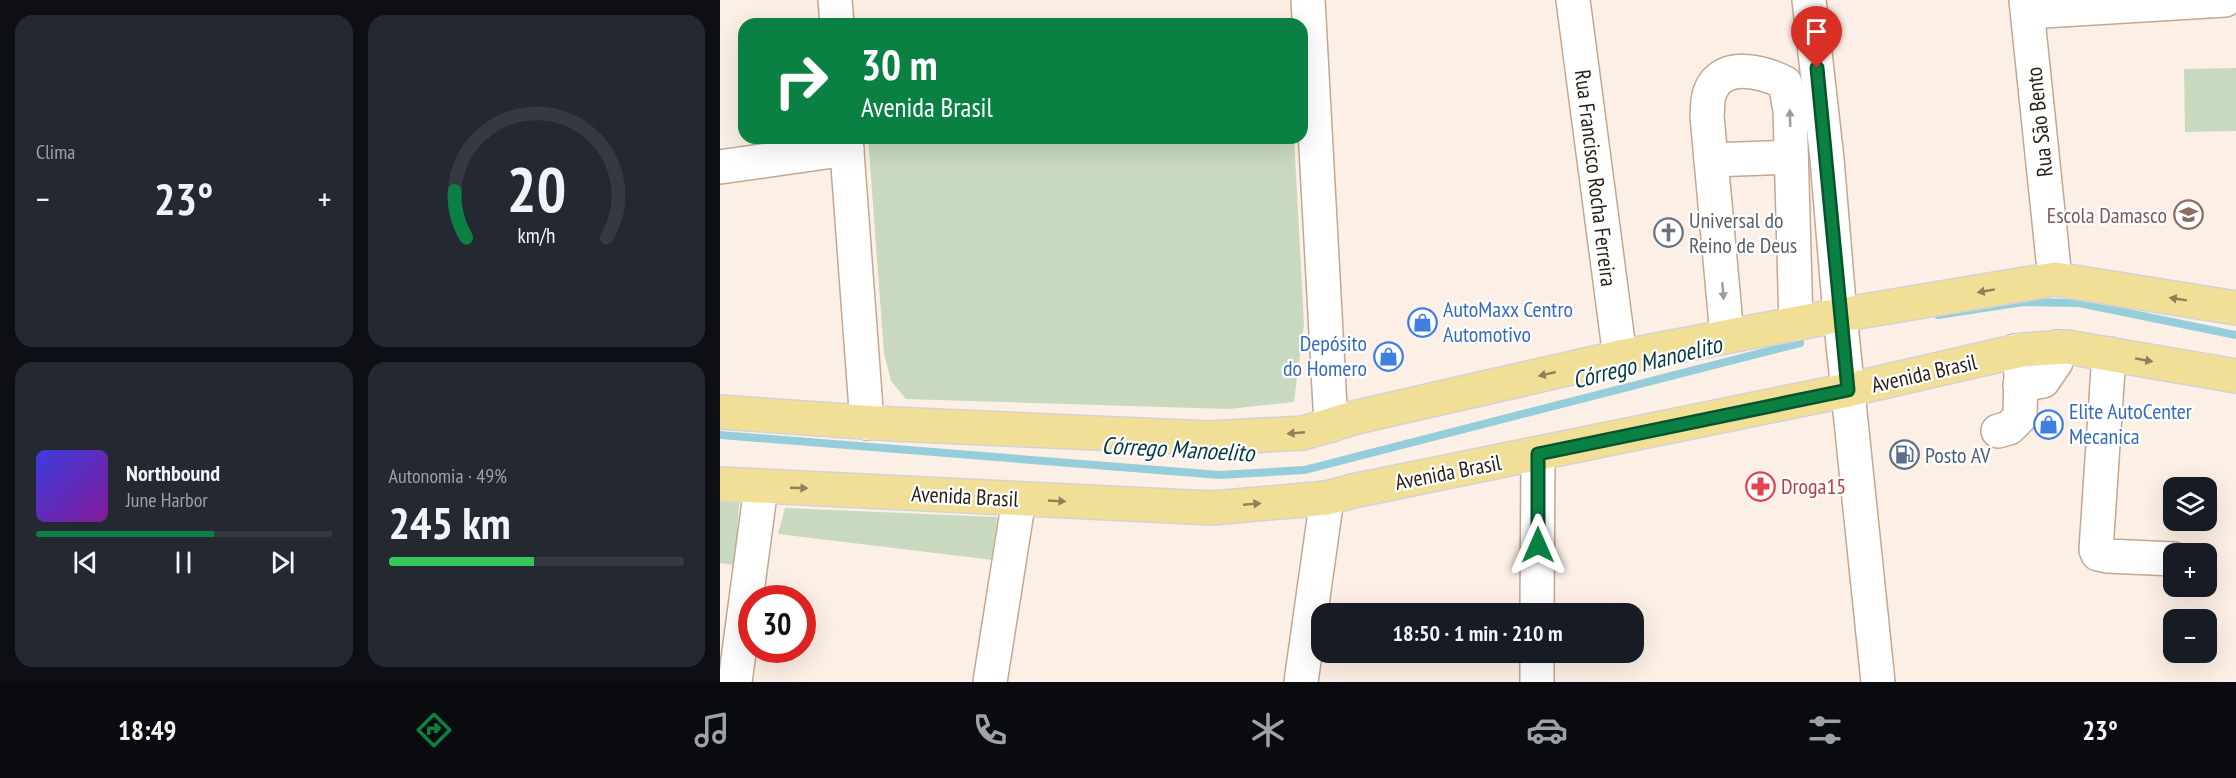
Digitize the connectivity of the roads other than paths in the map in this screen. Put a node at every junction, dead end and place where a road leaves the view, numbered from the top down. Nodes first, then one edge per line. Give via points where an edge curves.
1 (835, 0) edge
2 (1308, 0) edge
3 (1573, 0) edge
4 (1809, 0) edge
5 (2225, 0) edge
6 (2027, 6) edge
7 (836, 18) edge
8 (841, 144) edge
9 (846, 144) edge
10 (1791, 157) junction
11 (1711, 160) junction
12 (720, 167) edge
13 (2055, 279) junction
14 (2236, 308) edge
15 (1840, 315) junction
16 (1796, 324) junction
17 (1727, 336) junction
18 (2058, 347) junction
19 (2015, 351) junction
20 (2109, 354) junction
21 (1620, 357) junction
22 (2236, 376) edge
23 (2020, 385) junction
24 (1848, 390) junction
25 (720, 412) edge
26 (867, 423) junction
27 (1331, 425) junction
28 (1998, 432) dead end
29 (1538, 454) junction
30 (720, 484) edge
31 (761, 487) junction
32 (1327, 498) junction
33 (1019, 499) junction
34 (2163, 559) edge
35 (1537, 603) edge
36 (1537, 663) edge
37 (735, 682) edge
38 (990, 682) edge
39 (1302, 682) edge
40 (1537, 682) edge
41 (1878, 682) edge

1 - 7 street
2 - 27 street
3 - 21 street, Rua Francisco Rocha Ferreira
4 - 15 street
5 - 6 street
6 - 13 street, Rua São Bento
8 - 12 street
9 - 26 street
10 - 11 street
10 -> 11 street via 1785,83 1756,73 1733,71 1718,80 1709,93
10 - 16 street
11 -> 17 street
14 -> 13 main road
13 -> 15 main road
15 - 16 main road
15 - 24 street
16 - 17 main road
17 - 21 main road
18 - 19 main road, Avenida Brasil
18 - 20 main road, Avenida Brasil
18 - 23 street via 2056,362 2043,381
19 - 23 street via 2021,371
19 - 24 main road, Avenida Brasil
20 -> 22 main road, Avenida Brasil
20 - 34 street via 2096,549 2098,554 2107,556
21 -> 27 main road
23 - 28 street via 2020,417
24 - 29 main road, Avenida Brasil
24 - 41 street
25 - 26 main road
27 -> 26 main road via 1303,433 1209,438
29 - 32 main road, Avenida Brasil
29 - 35 street
30 - 31 main road, Avenida Brasil
31 -> 33 main road, Avenida Brasil
31 - 37 street
33 -> 32 main road, Avenida Brasil via 1212,508
32 - 39 street
33 - 38 street
36 - 40 street

